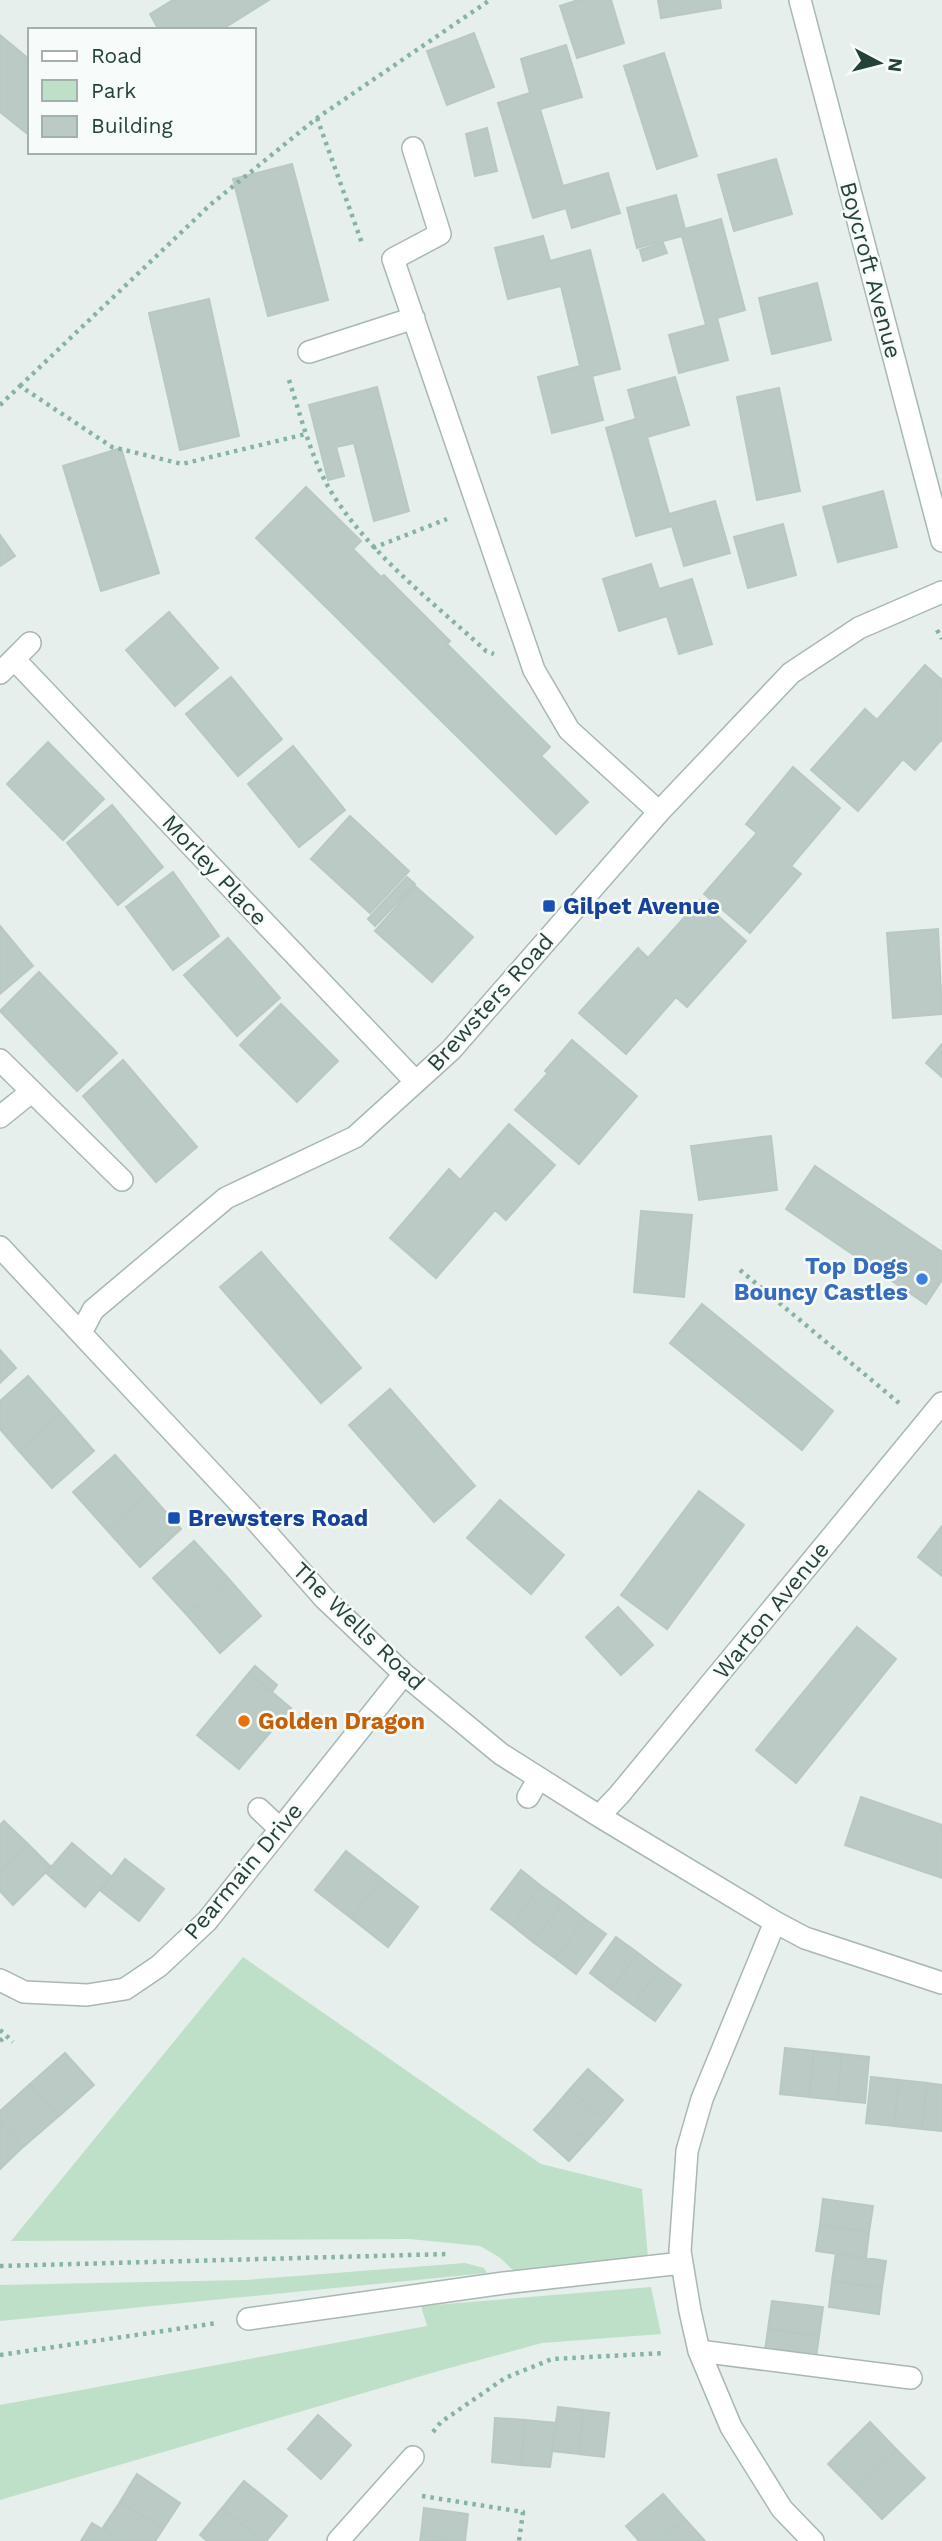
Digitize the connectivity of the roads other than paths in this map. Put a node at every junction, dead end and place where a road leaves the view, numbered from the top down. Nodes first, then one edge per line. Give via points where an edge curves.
1 (800, 0) edge
2 (412, 148) dead end
3 (414, 318) junction
4 (310, 352) road end
5 (942, 541) edge
6 (942, 593) edge
7 (30, 643) dead end
8 (7, 666) edge
9 (659, 812) junction
10 (0, 1060) edge
11 (416, 1082) junction
12 (31, 1092) junction
13 (0, 1117) edge
14 (122, 1180) dead end
15 (0, 1247) edge
16 (81, 1333) junction
17 (942, 1403) edge
18 (404, 1674) junction
19 (539, 1778) junction
20 (528, 1797) dead end
21 (259, 1809) dead end
22 (599, 1816) junction
23 (279, 1828) junction
24 (775, 1922) junction
25 (0, 1980) edge
26 (942, 1983) edge
27 (682, 2263) junction
28 (248, 2319) road end
29 (699, 2351) junction
30 (911, 2378) dead end
31 (412, 2457) road end
32 (338, 2541) edge
33 (813, 2541) edge

1 - 5 street, Boycroft Avenue
2 - 3 street via 440,234 393,259
3 - 4 street
3 - 9 street via 534,670 569,730
6 - 9 street, Brewsters Road via 859,628 790,673
7 - 8 street, Morley Place
8 - 11 street, Morley Place
9 - 11 street, Brewsters Road via 451,1050
10 - 12 street
11 - 16 street, Brewsters Road via 355,1137 226,1198 93,1310
12 - 13 street
12 - 14 street
15 - 16 street, The Wells Road
16 - 18 street, The Wells Road via 325,1599
17 - 22 street, Warton Avenue
18 - 19 street, The Wells Road via 501,1754
18 - 23 street, Pearmain Drive
19 - 20 street
19 - 22 street, The Wells Road
21 - 23 street
22 - 24 street, The Wells Road
23 - 25 street, Pearmain Drive via 207,1921 159,1966 125,1989 87,1995 24,1992
24 - 26 street, The Wells Road via 805,1938
24 - 27 street via 702,2099 691,2138 684,2185
27 - 28 street
27 - 29 street
29 - 30 street
29 - 33 street via 731,2427 782,2509
31 - 32 street

